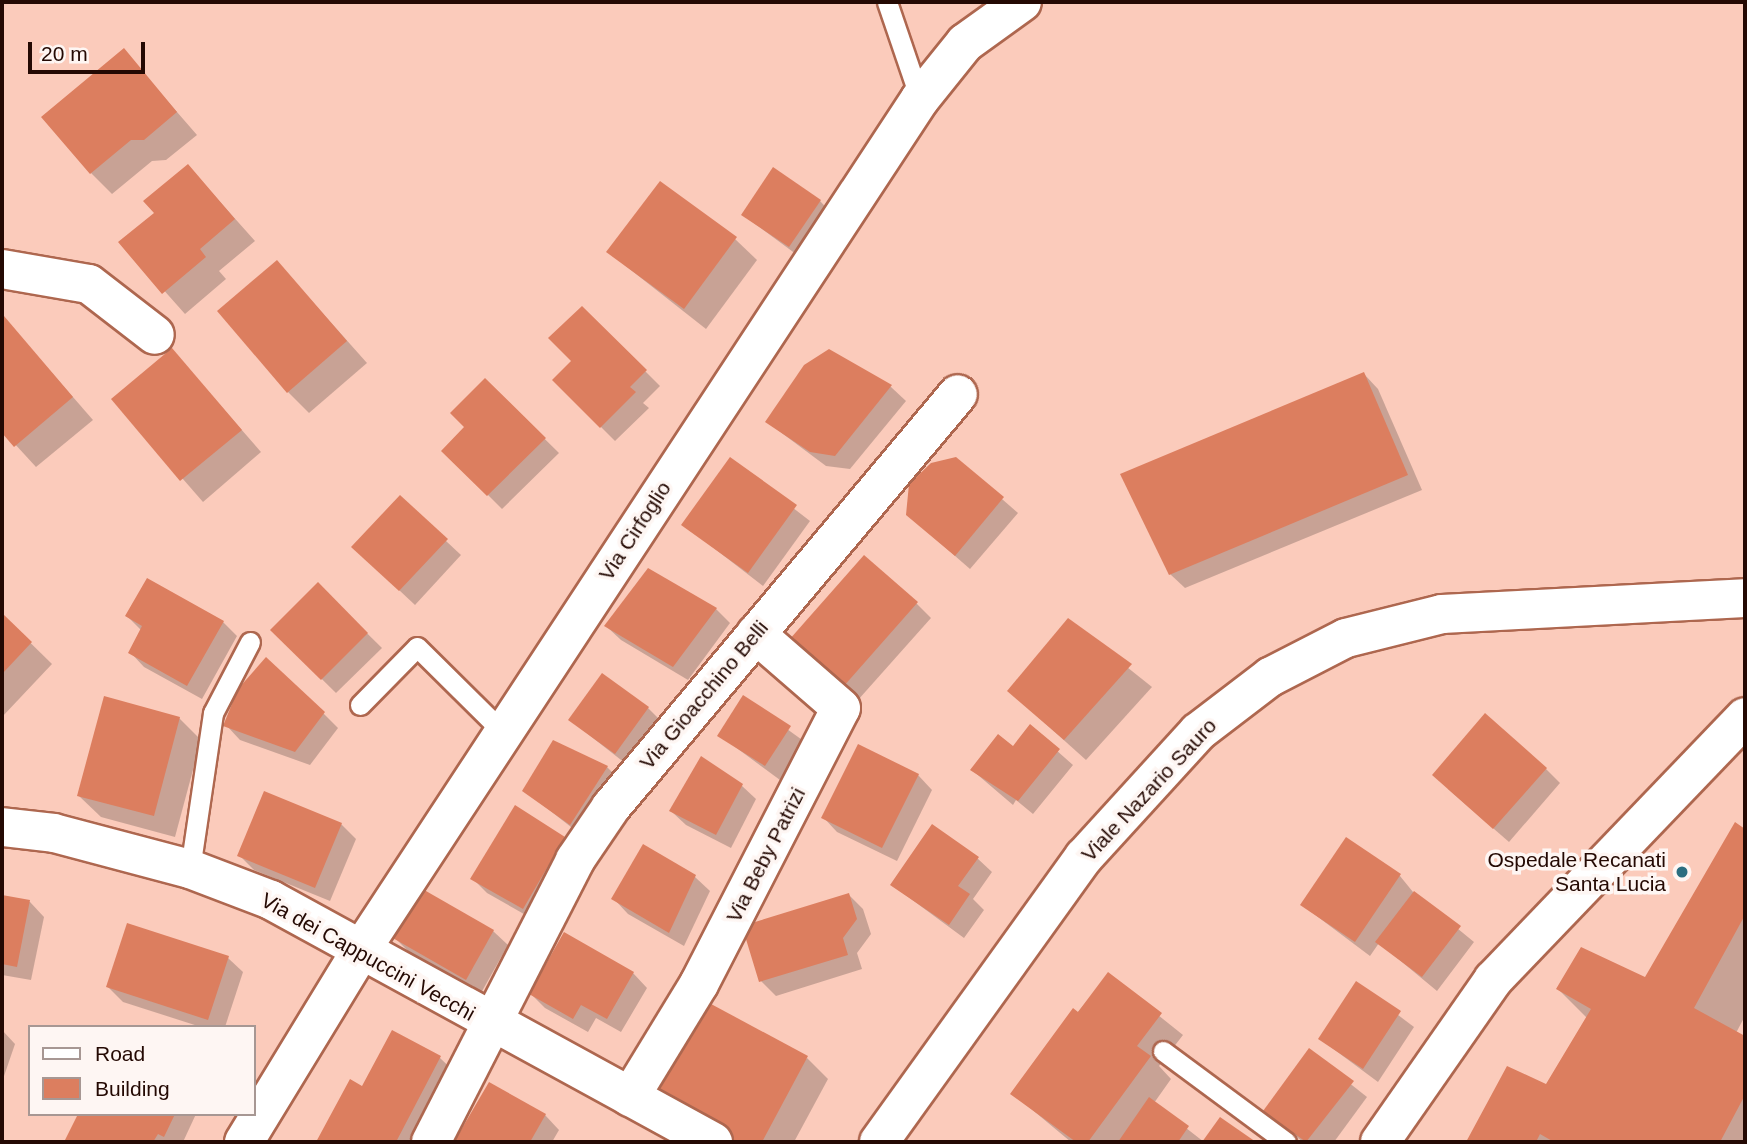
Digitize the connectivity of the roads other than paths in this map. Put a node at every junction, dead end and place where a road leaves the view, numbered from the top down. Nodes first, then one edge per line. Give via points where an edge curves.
1 (887, 2) edge
2 (1022, 2) edge
3 (916, 106) junction
4 (2, 269) edge
5 (155, 335) dead end
6 (958, 394) dead end
7 (1745, 598) edge
8 (756, 634) junction
9 (250, 642) dead end
10 (360, 705) dead end
11 (1745, 717) edge
12 (505, 734) junction
13 (2, 827) edge
14 (190, 869) junction
15 (361, 950) junction
16 (494, 1026) junction
17 (1163, 1051) dead end
18 (631, 1097) junction
19 (244, 1142) edge
20 (431, 1142) edge
21 (713, 1142) edge
22 (879, 1142) edge
23 (1286, 1142) edge
24 (1380, 1142) edge

1 - 3 lane
2 - 3 street, Via Cirfoglio via 965,43
3 - 12 street, Via Cirfoglio
4 - 5 street via 89,284
6 - 8 street, Via Gioacchino Belli
7 - 22 street, Viale Nazario Sauro via 1442,614 1346,638 1269,677 1198,732 1084,857
8 - 16 street, Via Gioacchino Belli via 679,721 603,818 545,916
8 - 18 street, Via Beby Patrizi via 841,708 699,984
9 - 14 lane via 213,713
10 - 12 lane via 417,648
11 - 24 street via 1493,980
12 - 15 street, Via Cirfoglio
13 - 14 street, Via dei Cappuccini Vecchi via 54,833
14 - 15 street, Via dei Cappuccini Vecchi via 271,900
15 - 16 street, Via dei Cappuccini Vecchi
15 - 19 street, Via Cirfoglio
16 - 18 street, Via dei Cappuccini Vecchi
16 - 20 street, Via Gioacchino Belli
17 - 23 lane
18 - 21 street, Via dei Cappuccini Vecchi

